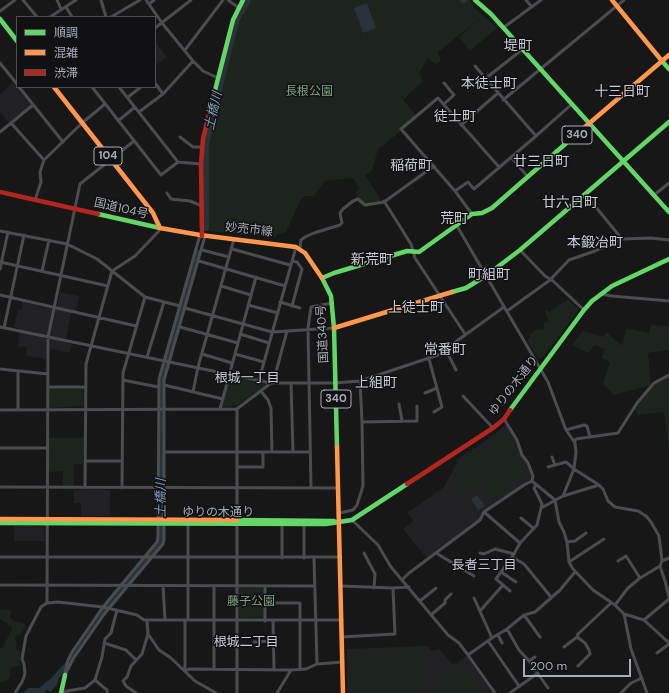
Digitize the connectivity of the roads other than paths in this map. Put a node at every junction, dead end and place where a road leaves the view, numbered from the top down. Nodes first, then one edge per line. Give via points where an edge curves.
1 (15, 0) edge
2 (23, 0) edge
3 (57, 0) edge
4 (76, 0) edge
5 (101, 0) edge
6 (140, 0) edge
7 (146, 0) edge
8 (154, 0) edge
9 (223, 0) edge
10 (228, 0) edge
11 (243, 0) edge
12 (526, 0) edge
13 (541, 0) edge
14 (612, 0) edge
15 (624, 0) edge
16 (189, 1) edge
17 (478, 1) edge
18 (149, 4) junction
19 (617, 6) junction
20 (66, 7) junction
21 (532, 7) junction
22 (238, 8) junction
23 (61, 9) junction
24 (0, 11) edge
25 (35, 16) edge
26 (51, 16) edge
27 (71, 16) edge
28 (106, 16) edge
29 (113, 16) edge
30 (0, 19) edge
31 (162, 23) junction
32 (156, 27) edge
33 (504, 28) junction
34 (16, 40) edge
35 (523, 49) junction
36 (185, 50) junction
37 (669, 55) edge
38 (193, 61) junction
39 (662, 61) junction
40 (0, 63) edge
41 (475, 66) dead end
42 (541, 69) junction
43 (669, 69) edge
44 (218, 78) junction
45 (486, 78) junction
46 (16, 82) edge
47 (444, 83) dead end
48 (156, 84) edge
49 (20, 88) edge
50 (55, 88) edge
51 (93, 88) edge
52 (121, 88) edge
53 (140, 88) edge
54 (498, 93) junction
55 (163, 94) junction
56 (128, 97) junction
57 (503, 100) junction
58 (105, 104) junction
59 (444, 104) junction
60 (572, 104) junction
61 (34, 105) junction
62 (135, 107) junction
63 (139, 112) junction
64 (118, 121) junction
65 (669, 122) edge
66 (12, 123) junction
67 (82, 123) junction
68 (589, 124) junction
69 (461, 125) junction
70 (0, 132) edge
71 (536, 136) junction
72 (180, 137) dead end
73 (134, 141) junction
74 (63, 142) junction
75 (202, 147) junction
76 (511, 157) junction
77 (44, 160) junction
78 (111, 160) junction
79 (624, 160) junction
80 (178, 162) junction
81 (202, 164) junction
82 (434, 166) junction
83 (499, 167) junction
84 (528, 177) junction
85 (669, 183) edge
86 (455, 191) junction
87 (0, 192) edge
88 (167, 193) dead end
89 (585, 194) junction
90 (654, 195) junction
91 (35, 200) junction
92 (383, 201) junction
93 (202, 206) junction
94 (75, 209) junction
95 (669, 212) edge
96 (472, 214) junction
97 (456, 224) junction
98 (160, 228) junction
99 (0, 231) edge
100 (8, 232) junction
101 (24, 235) junction
102 (202, 236) junction
103 (234, 238) junction
104 (622, 239) junction
105 (49, 240) junction
106 (669, 240) edge
107 (67, 244) junction
108 (232, 248) junction
109 (298, 248) junction
110 (202, 250) junction
111 (520, 250) junction
112 (414, 252) junction
113 (229, 257) junction
114 (669, 259) edge
115 (199, 261) junction
116 (292, 261) junction
117 (1, 262) edge
118 (290, 265) junction
119 (17, 266) junction
120 (0, 269) edge
121 (226, 269) junction
122 (112, 271) junction
123 (42, 272) junction
124 (487, 275) junction
125 (60, 276) junction
126 (256, 277) junction
127 (322, 278) junction
128 (550, 280) junction
129 (108, 286) junction
130 (221, 286) junction
131 (285, 286) junction
132 (601, 294) junction
133 (0, 295) edge
134 (251, 295) junction
135 (440, 295) junction
136 (10, 297) junction
137 (145, 297) junction
138 (669, 301) edge
139 (164, 302) junction
140 (280, 302) junction
141 (332, 303) junction
142 (248, 304) junction
143 (180, 306) junction
144 (292, 306) junction
145 (54, 307) junction
146 (504, 307) junction
147 (185, 308) junction
148 (300, 308) dead end
149 (584, 310) junction
150 (507, 311) junction
151 (278, 312) junction
152 (213, 315) junction
153 (99, 317) junction
154 (243, 324) junction
155 (136, 326) junction
156 (180, 327) junction
157 (2, 328) edge
158 (334, 328) junction
159 (308, 330) junction
160 (287, 331) junction
161 (272, 332) junction
162 (240, 334) junction
163 (465, 334) junction
164 (207, 335) junction
165 (48, 337) junction
166 (269, 342) junction
167 (238, 343) junction
168 (91, 346) junction
169 (447, 352) junction
170 (128, 354) junction
171 (202, 354) junction
172 (235, 354) junction
173 (147, 357) junction
174 (429, 359) junction
175 (164, 360) junction
176 (169, 362) junction
177 (264, 362) junction
178 (232, 363) junction
179 (198, 367) junction
180 (0, 369) edge
181 (541, 369) junction
182 (456, 370) dead end
183 (18, 371) junction
184 (48, 374) junction
185 (229, 374) junction
186 (669, 375) edge
187 (123, 380) junction
188 (259, 380) junction
189 (360, 381) junction
190 (272, 383) junction
191 (292, 383) junction
192 (308, 383) junction
193 (335, 383) junction
194 (164, 385) junction
195 (48, 387) junction
196 (86, 387) junction
197 (158, 387) junction
198 (437, 388) junction
199 (261, 391) junction
200 (192, 392) junction
201 (425, 393) dead end
202 (463, 396) dead end
203 (223, 399) junction
204 (399, 404) dead end
205 (418, 406) dead end
206 (122, 409) junction
207 (159, 409) junction
208 (164, 409) junction
209 (220, 409) junction
210 (237, 409) junction
211 (0, 410) edge
212 (18, 410) junction
213 (48, 410) junction
214 (86, 410) junction
215 (434, 412) dead end
216 (504, 419) junction
217 (402, 421) junction
218 (362, 422) junction
219 (493, 428) junction
220 (566, 430) junction
221 (590, 437) junction
222 (574, 442) junction
223 (0, 448) edge
224 (47, 448) junction
225 (164, 452) junction
226 (238, 452) junction
227 (263, 452) junction
228 (272, 452) junction
229 (293, 452) junction
230 (310, 452) junction
231 (552, 457) dead end
232 (85, 461) junction
233 (122, 461) junction
234 (555, 465) junction
235 (238, 467) junction
236 (548, 467) dead end
237 (574, 469) junction
238 (532, 481) junction
239 (536, 485) junction
240 (599, 485) junction
241 (0, 487) edge
242 (85, 487) junction
243 (158, 487) junction
244 (164, 487) junction
245 (47, 488) junction
246 (122, 488) junction
247 (238, 488) junction
248 (311, 488) junction
249 (338, 488) junction
250 (563, 496) junction
251 (555, 500) junction
252 (541, 508) junction
253 (484, 512) junction
254 (339, 513) junction
255 (521, 518) dead end
256 (0, 519) edge
257 (352, 520) junction
258 (47, 521) junction
259 (238, 521) junction
260 (161, 522) junction
261 (282, 522) junction
262 (340, 522) junction
263 (0, 523) edge
264 (188, 523) junction
265 (304, 524) junction
266 (533, 528) junction
267 (586, 533) dead end
268 (604, 539) dead end
269 (566, 542) junction
270 (520, 543) junction
271 (364, 553) dead end
272 (436, 553) junction
273 (480, 553) dead end
274 (513, 555) junction
275 (0, 557) edge
276 (47, 557) junction
277 (144, 557) junction
278 (152, 557) junction
279 (188, 557) junction
280 (341, 557) junction
281 (237, 558) junction
282 (282, 558) junction
283 (304, 558) junction
284 (314, 558) junction
285 (669, 558) edge
286 (618, 561) dead end
287 (662, 561) junction
288 (569, 562) junction
289 (660, 566) junction
290 (501, 572) junction
291 (575, 572) junction
292 (474, 576) dead end
293 (640, 578) junction
294 (402, 580) junction
295 (516, 582) dead end
296 (0, 585) edge
297 (128, 585) junction
298 (503, 585) junction
299 (46, 586) junction
300 (120, 586) junction
301 (163, 586) junction
302 (214, 586) junction
303 (237, 586) junction
304 (265, 586) junction
305 (314, 586) junction
306 (341, 586) junction
307 (188, 587) junction
308 (409, 587) junction
309 (374, 588) junction
310 (392, 588) junction
311 (436, 588) dead end
312 (510, 591) dead end
313 (451, 594) dead end
314 (552, 597) junction
315 (474, 598) dead end
316 (669, 598) edge
317 (420, 601) junction
318 (47, 603) junction
319 (265, 603) junction
320 (611, 603) junction
321 (615, 605) junction
322 (103, 607) junction
323 (109, 608) junction
324 (117, 610) junction
325 (480, 611) junction
326 (624, 614) junction
327 (431, 615) junction
328 (524, 615) junction
329 (147, 620) junction
330 (165, 620) junction
331 (187, 620) junction
332 (214, 620) junction
333 (265, 620) junction
334 (273, 620) junction
335 (300, 620) junction
336 (315, 620) junction
337 (342, 620) junction
338 (644, 620) junction
339 (238, 621) junction
340 (507, 629) junction
341 (148, 634) junction
342 (498, 635) junction
343 (342, 637) junction
344 (540, 637) dead end
345 (577, 637) junction
346 (492, 638) junction
347 (273, 641) junction
348 (488, 641) junction
349 (254, 642) dead end
350 (502, 643) dead end
351 (104, 644) junction
352 (669, 644) edge
353 (564, 647) dead end
354 (657, 653) dead end
355 (468, 655) junction
356 (535, 657) dead end
357 (136, 660) junction
358 (529, 661) junction
359 (343, 662) junction
360 (317, 664) junction
361 (578, 666) dead end
362 (214, 669) junction
363 (237, 669) junction
364 (274, 669) junction
365 (300, 669) junction
366 (291, 670) junction
367 (185, 671) junction
368 (538, 673) junction
369 (65, 674) junction
370 (642, 678) junction
371 (95, 680) junction
372 (519, 686) junction
373 (548, 688) dead end
374 (15, 693) edge
375 (61, 693) edge
376 (107, 693) edge
377 (136, 693) edge
378 (216, 693) edge
379 (237, 693) edge
380 (277, 693) edge
381 (343, 693) edge
382 (495, 693) edge
383 (510, 693) edge
384 (621, 693) edge
385 (647, 693) edge

1 - 24 street
2 - 25 street
3 - 23 street
4 - 20 street
5 - 28 street
6 - 29 street
7 - 18 street
8 - 18 street
9 - 36 street
10 - 22 street
11 - 22 main road
12 - 21 street
13 - 21 street
14 - 19 main road
15 - 19 street
16 - 31 street
17 - 33 main road
18 - 31 street
19 - 39 main road
19 - 42 street
20 - 23 street
20 - 27 street
21 - 33 street
22 - 44 main road
23 - 26 street
30 - 34 main road
31 - 32 street
31 - 36 street
33 - 35 main road
35 - 42 main road
35 - 45 street
36 - 38 street
37 - 39 main road, 340
38 - 44 street via 203,71
38 - 55 street
39 - 43 main road
39 - 68 main road, 340
40 - 46 street
41 - 45 street
42 - 57 street
42 - 60 main road
44 - 75 main road
45 - 54 street
47 - 59 street via 454,95
48 - 55 street
49 - 61 street
50 - 67 main road, 国道104号 / 104
51 - 58 street
52 - 56 street
53 - 56 street
54 - 57 street
54 - 69 street
55 - 63 street
56 - 62 street
57 - 71 street
58 - 64 street
58 - 67 street
59 - 69 street
59 - 82 street via 438,98 401,129
60 - 68 main road
60 - 71 street
61 - 66 street
61 - 74 street
62 - 63 street
62 - 64 street
63 - 80 street
64 - 73 street
65 - 79 main road
66 - 70 street
66 - 77 street
67 - 74 street
67 - 78 main road, 国道104号 / 104
68 - 79 main road
68 - 84 main road, 340
69 - 83 street
71 - 76 street
72 - 75 street via 194,147
73 - 78 street
73 - 80 street via 161,174
74 - 77 street
75 - 81 main road
76 - 83 street
76 - 84 street
77 - 91 street
78 - 94 street via 80,184
78 - 98 main road, 国道104号 / 104 via 153,213
79 - 89 main road
79 - 90 main road
80 - 81 street
81 - 93 main road
82 - 86 street
82 - 92 street
83 - 86 street via 474,189 468,182
84 - 96 main road, 340 via 492,208
85 - 90 street
86 - 96 street
87 - 91 main road, 国道104号
88 - 93 street via 170,199 190,201
89 - 104 street
89 - 111 main road
90 - 95 main road
91 - 94 main road, 国道104号
92 - 109 street via 365,205 358,199 343,208 340,213 340,225 301,240
92 - 112 street
93 - 102 main road
94 - 98 main road, 国道104号
94 - 107 street
96 - 97 main road, 340
97 - 112 main road, 340 via 418,252
97 - 124 street
98 - 102 main road, 妙売市線
98 - 122 street via 135,256
99 - 100 street
100 - 101 street
100 - 117 street
101 - 105 street
101 - 119 street
102 - 103 main road, 妙売市線
102 - 110 street
102 - 143 street
103 - 108 street
103 - 109 main road, 妙売市線 via 273,242
104 - 106 street
104 - 128 street via 569,260
105 - 107 street
105 - 123 street
107 - 122 street via 96,259
107 - 125 street
108 - 113 street
108 - 118 street
109 - 116 street
109 - 127 main road via 305,253
110 - 113 street
110 - 115 street
111 - 124 main road
111 - 128 street
112 - 127 main road, 340 via 407,251
112 - 135 street via 415,258
113 - 121 street
114 - 132 main road, ゆりの木通り via 625,279
115 - 121 street
115 - 147 street
116 - 118 street
116 - 144 street via 297,262 302,269
117 - 119 street
117 - 120 street
118 - 131 street
119 - 123 street
119 - 136 street
121 - 126 street
121 - 130 street
122 - 129 street
122 - 137 street
123 - 125 street
124 - 135 main road via 466,288
124 - 146 street
125 - 129 street
125 - 145 street
126 - 131 street
126 - 134 street
127 - 141 main road, 国道340号 / 340
128 - 149 street
128 - 150 street
129 - 153 street
130 - 134 street
130 - 152 street
131 - 140 street
132 - 138 street
132 - 149 main road, ゆりの木通り
133 - 136 street
134 - 142 street
135 - 158 main road
135 - 163 street
136 - 145 street
136 - 157 street
137 - 139 street
137 - 155 street
139 - 143 street
139 - 173 street
140 - 144 street
140 - 151 street
141 - 158 main road, 国道340号 / 340
141 - 159 street via 311,307
142 - 151 street
142 - 154 street
143 - 175 street
144 - 148 street
145 - 153 street
145 - 165 street
146 - 150 street
146 - 163 street
147 - 152 street
147 - 156 street
149 - 181 main road, ゆりの木通り
150 - 181 street
151 - 161 street
152 - 154 street
152 - 164 street
153 - 155 street
153 - 168 street
154 - 161 street
154 - 162 street
155 - 170 street
156 - 164 street
156 - 176 street
157 - 165 street
158 - 159 street
158 - 193 main road, 国道340号 / 340
159 - 160 street
159 - 192 street
160 - 161 street
160 - 190 street
161 - 166 street
162 - 166 street
162 - 167 street
163 - 169 street via 447,348
164 - 167 street
164 - 171 street
165 - 168 street
165 - 184 street
166 - 177 street
167 - 172 street
168 - 170 street
168 - 196 street via 86,364
169 - 174 street
169 - 182 street
170 - 173 street
170 - 187 street
171 - 178 street
171 - 179 street
172 - 177 street
172 - 178 street
173 - 175 street
174 - 189 street
174 - 198 street
175 - 176 street
175 - 197 street
176 - 179 street
176 - 194 street
177 - 188 street
178 - 185 street
179 - 185 street
179 - 200 street
180 - 183 street
181 - 216 main road, ゆりの木通り
181 - 220 street
183 - 184 street
183 - 212 street
184 - 195 street
185 - 188 street
185 - 203 street
186 - 221 street via 654,383 618,433
187 - 197 street
187 - 206 street
188 - 190 street
189 - 193 street
189 - 218 street
190 - 191 street
190 - 199 street
191 - 192 street
191 - 229 street
192 - 193 street
192 - 230 street
193 - 249 main road, 国道340号 / 340
194 - 200 street
194 - 208 street
195 - 196 street
195 - 213 street
196 - 214 street
197 - 207 street
198 - 201 street
198 - 215 street via 442,407
199 - 210 street
199 - 228 street via 271,408
200 - 203 street
202 - 219 street
203 - 209 street
204 - 217 street
205 - 217 street via 417,421
206 - 207 street
206 - 214 street
206 - 233 street
207 - 208 street
207 - 243 street
208 - 209 street
208 - 225 street
209 - 210 street
210 - 226 street
211 - 212 street
212 - 213 street
213 - 214 street
213 - 224 street
214 - 232 street
216 - 219 main road, ゆりの木通り
216 - 238 street via 528,463 533,476
217 - 218 street
218 - 254 street via 362,486 353,510
219 - 257 main road, ゆりの木通り
220 - 221 street via 584,425 587,426
220 - 222 street
221 - 222 street via 576,439
222 - 237 street
223 - 224 street
224 - 245 street
225 - 226 street
225 - 244 street
226 - 227 street
226 - 235 street
227 - 228 street
227 - 235 street via 263,467
228 - 229 street
229 - 230 street
230 - 248 street
231 - 234 street
232 - 233 street
232 - 242 street
233 - 246 street
234 - 236 street
234 - 237 street via 566,462
235 - 247 street
237 - 240 street
237 - 250 street
238 - 239 street
238 - 253 street
239 - 251 street
239 - 252 street via 534,488 542,504
240 - 250 street
240 - 287 street via 615,508 638,511 651,522 659,536
241 - 245 street
242 - 245 street
242 - 246 street
243 - 244 street
243 - 246 street
243 - 260 street
244 - 247 street
244 - 260 street
245 - 258 street
247 - 248 street
247 - 259 street
248 - 249 street
249 - 254 main road, 国道340号 / 340
250 - 251 street
251 - 252 street
251 - 269 street via 558,522
252 - 266 street via 537,525
253 - 270 street
253 - 272 street via 480,520
254 - 262 main road, 国道340号 / 340
255 - 266 street
256 - 258 main road, ゆりの木通り
257 - 262 main road, ゆりの木通り
257 - 294 street via 378,545
258 - 260 main road, ゆりの木通り
258 - 263 main road, ゆりの木通り
258 - 276 street
259 - 260 main road, ゆりの木通り
259 - 261 main road, ゆりの木通り
259 - 264 main road, ゆりの木通り
259 - 281 street
260 - 264 main road, ゆりの木通り
260 - 277 street via 157,542
260 - 278 street via 163,544
261 - 262 main road, ゆりの木通り
261 - 265 main road, ゆりの木通り
261 - 282 street
262 - 265 main road, ゆりの木通り
262 - 280 main road, 国道340号 / 340
264 - 279 street
265 - 283 street
266 - 270 street
267 - 269 street via 575,541
268 - 288 street
269 - 288 street
270 - 274 street
271 - 309 street via 375,574
272 - 292 street
272 - 294 street
273 - 274 street via 495,549
274 - 290 street
274 - 314 street
275 - 276 street
276 - 277 street
276 - 299 street
277 - 278 street
277 - 300 street
278 - 279 street
278 - 297 street
279 - 281 street
279 - 307 street
280 - 284 street
280 - 306 main road, 国道340号 / 340
281 - 282 street
281 - 303 street
282 - 283 street
283 - 284 street
284 - 305 street
285 - 287 street
286 - 293 street via 626,556
287 - 289 street
288 - 291 street
289 - 293 street
289 - 316 street
290 - 295 street
290 - 298 street via 496,579
291 - 314 street
291 - 320 street
293 - 321 street via 628,588
294 - 308 street
296 - 299 street
297 - 300 street
297 - 301 street
297 - 323 street
298 - 312 street
298 - 325 street
299 - 300 street
299 - 318 street
300 - 322 street
301 - 307 street
301 - 330 street
302 - 303 street
302 - 307 street
302 - 332 street
303 - 304 street
303 - 339 street
304 - 305 street
304 - 319 street
305 - 336 street
306 - 309 street
306 - 337 main road, 国道340号 / 340
307 - 331 street
308 - 310 street
308 - 317 street
309 - 310 street
310 - 343 street via 395,634
311 - 317 street
313 - 327 street
314 - 328 street via 535,612
315 - 325 street
316 - 338 street
317 - 327 street
318 - 322 street
318 - 374 street via 40,607 26,636 22,659 25,674
319 - 333 street
319 - 335 street via 300,603
320 - 321 street
320 - 345 street
321 - 326 street
322 - 323 street
322 - 369 street via 72,652
323 - 324 street
323 - 369 street
324 - 329 street
324 - 351 street
325 - 346 street
326 - 338 street
326 - 370 street via 631,650
327 - 355 street
328 - 340 street
328 - 344 street
329 - 330 street
329 - 341 street
330 - 331 street
331 - 332 street
331 - 367 street
332 - 339 street
332 - 362 street
333 - 334 street
333 - 339 street
334 - 335 street
334 - 347 street
335 - 336 street
335 - 365 street
336 - 337 street
336 - 360 street
337 - 343 main road, 国道340号 / 340
338 - 352 street
339 - 363 street
340 - 342 street
340 - 358 street via 519,650
341 - 357 street via 142,654
341 - 367 street via 159,650
342 - 346 street
342 - 350 street
343 - 359 main road, 国道340号 / 340
345 - 353 street
345 - 361 street via 590,650 590,654
346 - 348 street
347 - 349 street
347 - 364 street
348 - 355 street
348 - 372 street
351 - 357 street via 126,650
351 - 371 street
352 - 354 street
355 - 382 street
356 - 358 street
357 - 377 street via 124,681 126,686
358 - 368 street
359 - 360 street
359 - 381 main road, 国道340号 / 340
360 - 365 street
362 - 363 street
362 - 367 street
363 - 364 street
363 - 379 street
364 - 366 street
365 - 366 street
366 - 380 street
367 - 378 street via 195,681
368 - 372 street
368 - 373 street
369 - 375 main road
370 - 384 street via 631,683
370 - 385 street
371 - 375 street via 85,688
371 - 376 street via 107,690
372 - 383 street

